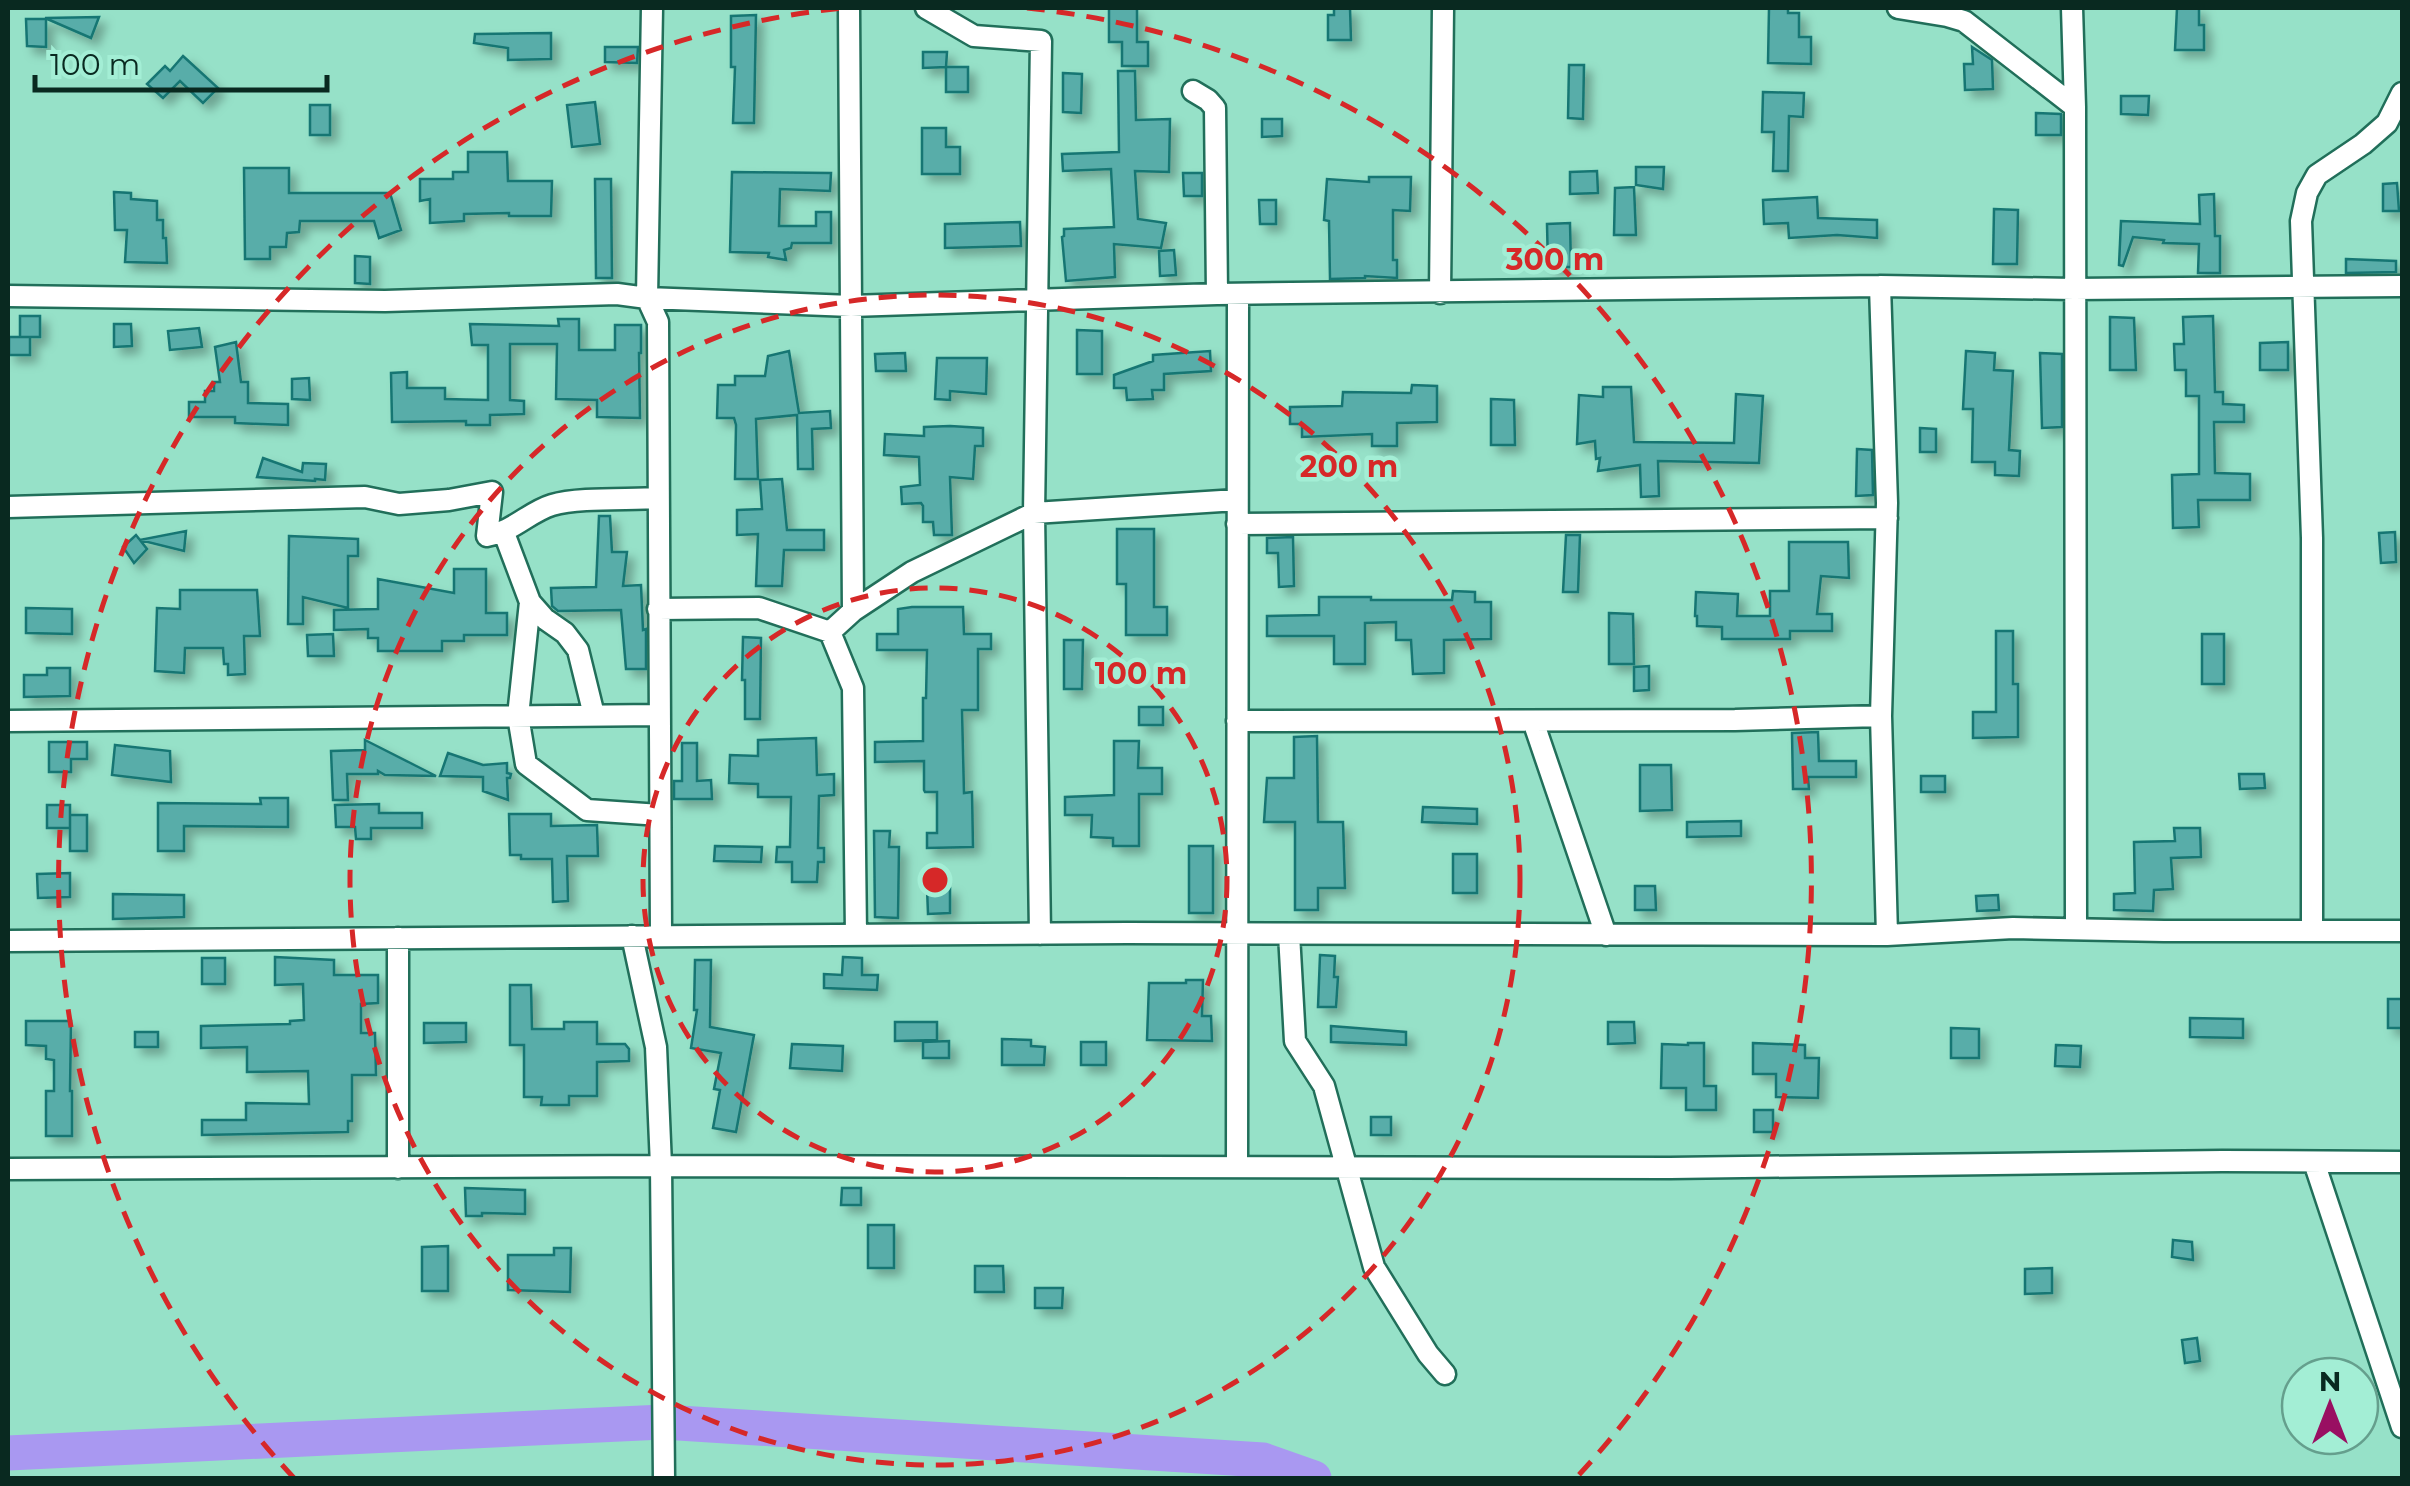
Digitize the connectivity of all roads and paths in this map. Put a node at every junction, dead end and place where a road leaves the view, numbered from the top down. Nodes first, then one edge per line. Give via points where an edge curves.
1 (652, 8) edge
2 (849, 8) edge
3 (926, 8) edge
4 (1443, 8) edge
5 (1898, 8) edge
6 (2072, 8) edge
7 (1193, 91) dead end
8 (2402, 93) edge
9 (2075, 107) junction
10 (1880, 286) junction
11 (2402, 286) edge
12 (2302, 287) junction
13 (2074, 289) junction
14 (1440, 292) junction
15 (1228, 294) junction
16 (8, 296) edge
17 (647, 298) junction
18 (1036, 300) junction
19 (850, 306) junction
20 (658, 498) junction
21 (1237, 500) junction
22 (8, 508) edge
23 (1034, 512) junction
24 (1886, 518) junction
25 (1237, 524) junction
26 (504, 533) junction
27 (530, 602) junction
28 (658, 609) junction
29 (853, 610) junction
30 (830, 632) junction
31 (659, 715) junction
32 (518, 716) junction
33 (594, 716) junction
34 (1881, 716) junction
35 (8, 721) edge
36 (1237, 721) junction
37 (1532, 721) junction
38 (660, 815) junction
39 (2076, 929) junction
40 (2402, 930) edge
41 (2312, 931) junction
42 (1236, 933) junction
43 (856, 934) junction
44 (1040, 934) junction
45 (1288, 934) junction
46 (1888, 935) junction
47 (632, 936) junction
48 (661, 936) junction
49 (1606, 936) junction
50 (398, 938) junction
51 (8, 941) edge
52 (2314, 1162) junction
53 (2402, 1162) edge
54 (660, 1166) junction
55 (1237, 1167) junction
56 (1345, 1167) junction
57 (398, 1168) junction
58 (8, 1169) edge
59 (1446, 1374) dead end
60 (2402, 1427) edge
61 (664, 1478) edge

1 - 17 street
2 - 19 street
3 - 18 street via 974,36 1041,40
4 - 14 street
5 - 9 street via 1964,22
6 - 9 street
7 - 15 street via 1215,108
8 - 12 street via 2388,123 2318,176 2307,193
9 - 13 street
10 - 13 street
10 - 14 street
10 - 24 street
11 - 12 street
12 - 13 street
12 - 41 street via 2312,538
13 - 39 street
14 - 15 street
15 - 18 street
15 - 21 street
16 - 17 street
17 - 19 street
17 - 20 street via 658,322
18 - 19 street
18 - 23 street
19 - 29 street
20 - 26 street via 548,506
20 - 28 street
21 - 23 street
21 - 25 street
22 - 26 street via 364,498 399,504 492,492 487,536
23 - 29 street via 912,572
23 - 44 street
24 - 25 street
24 - 34 street
25 - 36 street
26 - 27 street
27 - 32 street
27 - 33 street via 578,650
28 - 30 street via 759,608
28 - 31 street
29 - 30 street
30 - 43 street via 854,688
31 - 33 street
31 - 38 street
32 - 33 street
32 - 35 street
32 - 38 street via 526,764 587,810
34 - 37 street
34 - 46 street
36 - 37 street
36 - 42 street
37 - 49 street
38 - 48 street
39 - 41 street
39 - 46 street
40 - 41 street
42 - 44 street
42 - 45 street
42 - 55 street
43 - 44 street
43 - 48 street
45 - 49 street
45 - 56 street via 1295,1041 1324,1086
46 - 49 street
47 - 48 street
47 - 50 street
47 - 54 street via 656,1047
50 - 51 street
50 - 57 street
52 - 53 street
52 - 56 street
52 - 60 street
54 - 55 street
54 - 57 street
54 - 61 street
55 - 56 street
56 - 59 street via 1374,1268
57 - 58 street

